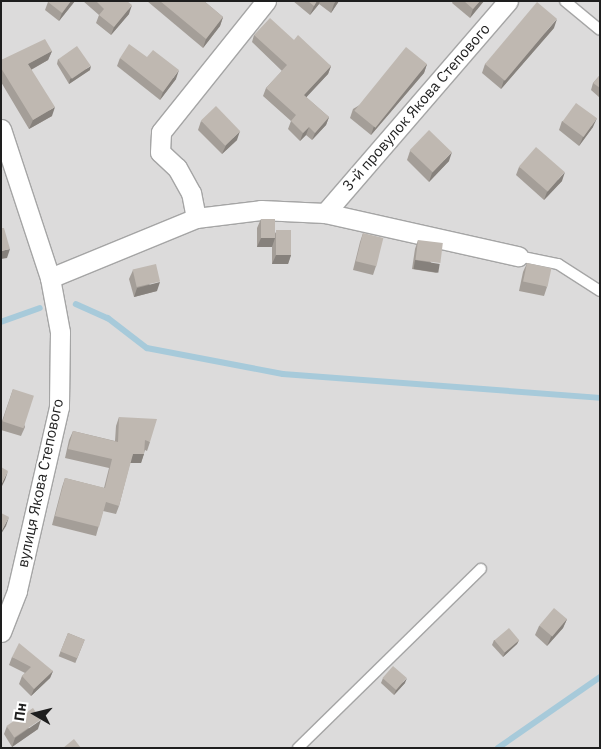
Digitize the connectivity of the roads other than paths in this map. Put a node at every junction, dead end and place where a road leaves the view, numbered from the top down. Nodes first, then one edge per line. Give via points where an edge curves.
1 (266, 1) edge
2 (508, 1) edge
3 (566, 1) edge
4 (600, 30) edge
5 (1, 129) edge
6 (324, 213) junction
7 (196, 218) junction
8 (518, 256) joint
9 (50, 278) junction
10 (600, 291) edge
11 (481, 569) dead end
12 (1, 632) edge
13 (298, 748) edge

1 - 7 street via 161,132 160,152 177,168 191,193
2 - 6 street, 3-й провулок Якова Степового
3 - 4 lane
5 - 9 street, вулиця Якова Степового
6 - 7 street via 261,210
6 - 8 street
7 - 9 street
8 - 10 lane via 558,264
9 - 12 street, вулиця Якова Степового via 60,332 59,407 17,591
11 - 13 lane

